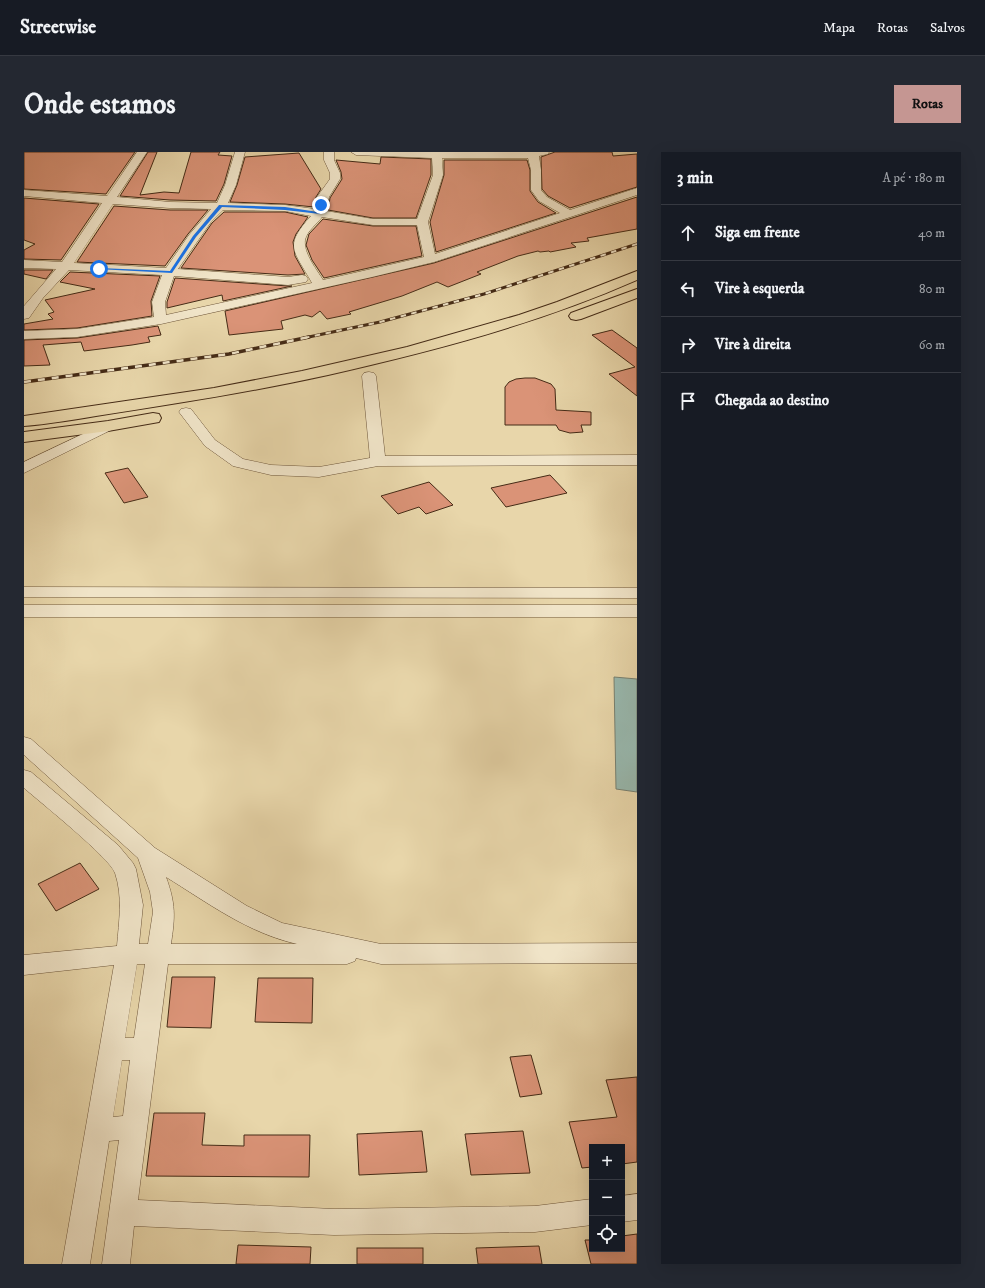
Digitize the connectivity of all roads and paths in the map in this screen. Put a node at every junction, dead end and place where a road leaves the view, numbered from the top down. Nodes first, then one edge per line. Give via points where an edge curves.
1 (142, 152) edge
2 (240, 152) edge
3 (329, 152) edge
4 (356, 152) edge
5 (436, 154) edge
6 (539, 154) edge
7 (637, 191) edge
8 (24, 193) edge
9 (109, 200) junction
10 (221, 206) junction
11 (320, 213) junction
12 (568, 213) junction
13 (422, 222) junction
14 (430, 259) junction
15 (24, 264) edge
16 (65, 267) junction
17 (171, 272) junction
18 (637, 275) edge
19 (318, 281) junction
20 (637, 293) edge
21 (24, 315) edge
22 (161, 320) junction
23 (24, 335) edge
24 (356, 379) junction
25 (186, 412) junction
26 (24, 421) edge
27 (108, 426) junction
28 (41, 435) junction
29 (24, 437) edge
30 (637, 460) edge
31 (378, 461) junction
32 (30, 464) edge
33 (24, 592) edge
34 (637, 593) edge
35 (24, 611) edge
36 (637, 611) edge
37 (24, 744) edge
38 (24, 777) edge
39 (147, 854) junction
40 (637, 953) edge
41 (126, 954) junction
42 (158, 954) junction
43 (381, 954) junction
44 (24, 965) edge
45 (111, 1049) junction
46 (144, 1049) junction
47 (134, 1128) junction
48 (97, 1129) junction
49 (637, 1207) edge
50 (625, 1209) edge
51 (122, 1212) junction
52 (589, 1212) edge
53 (76, 1264) edge
54 (116, 1264) edge

1 - 9 street
2 - 10 street via 231,186
3 - 11 street via 335,179 323,197
4 - 5 street
5 - 6 street
5 - 13 street via 438,175
6 - 12 street via 536,190 543,199
7 - 12 street
8 - 9 street
9 - 10 street
9 - 16 street
10 - 11 street via 285,208
10 - 17 street via 195,236
11 - 13 street via 373,222
11 - 19 street via 303,232 299,242 301,252
12 - 14 street
13 - 14 street
14 - 19 street
15 - 16 street
16 - 17 street
16 - 21 street via 38,295
17 - 19 street
17 - 22 street via 158,299
18 - 26 highway via 553,310 406,352 277,382 158,403
19 - 22 street
20 - 24 highway via 502,341
22 - 23 street via 78,332
24 - 25 highway
24 - 31 street
25 - 27 highway
25 - 31 street via 210,443 238,463 271,470 319,472
27 - 28 highway
27 - 32 street
28 - 29 highway
28 - 32 street
30 - 31 street
33 - 34 street
35 - 36 street
37 - 39 street
38 - 41 street via 110,851 125,869 132,905
39 - 42 street via 161,892 164,912
39 - 43 street via 239,912 278,931
40 - 43 street
41 - 42 street
41 - 44 street
41 - 45 street
42 - 43 street
42 - 46 street
45 - 46 street
45 - 48 street
46 - 47 street
47 - 48 street
47 - 51 street
48 - 53 street
49 - 50 street
51 - 52 street via 334,1222 535,1219
51 - 54 street

